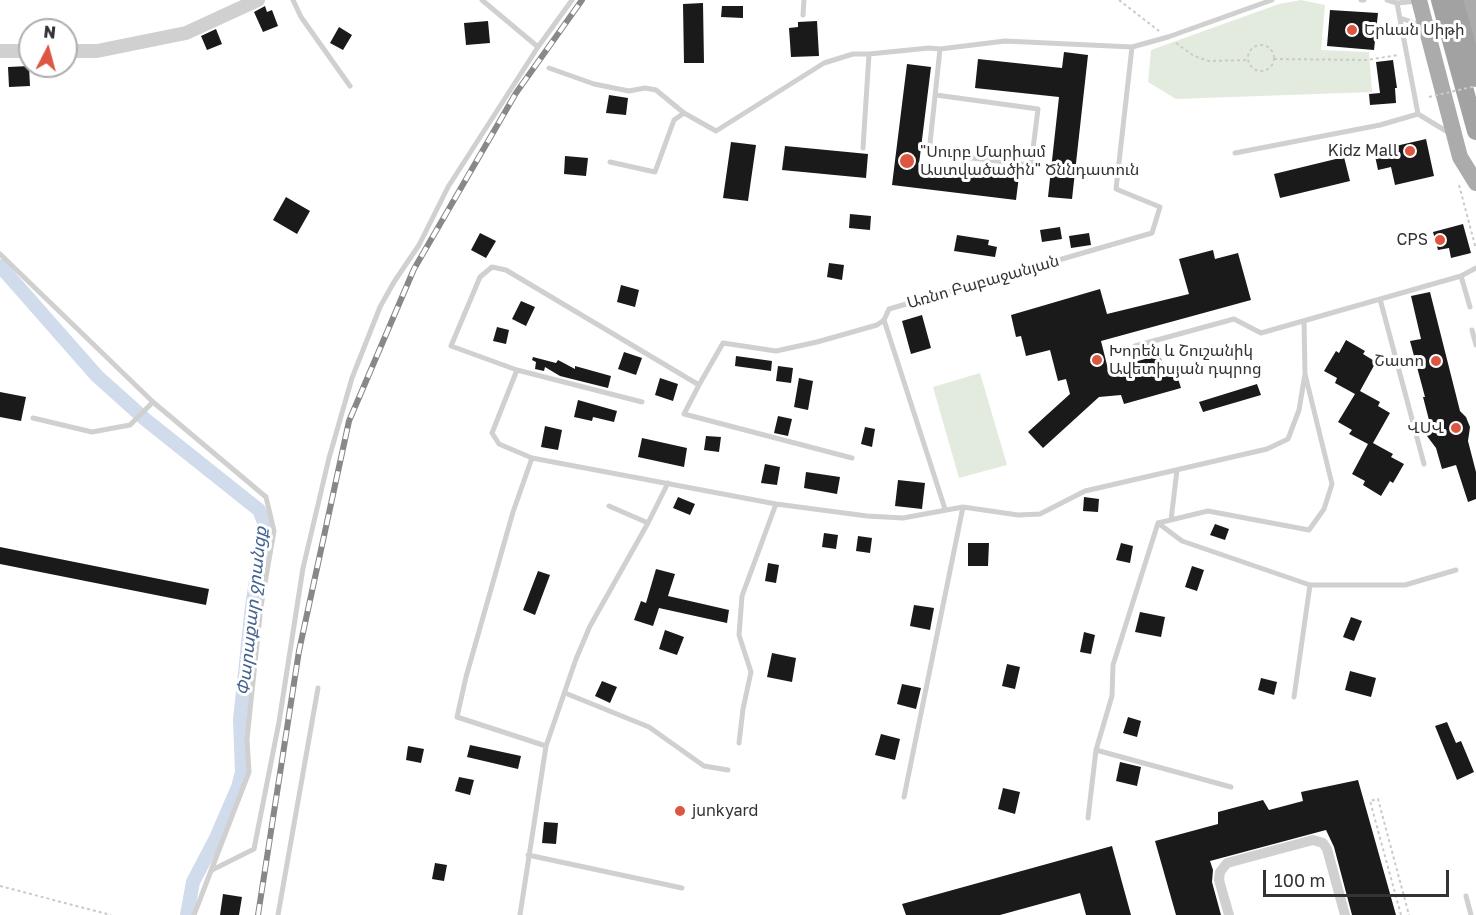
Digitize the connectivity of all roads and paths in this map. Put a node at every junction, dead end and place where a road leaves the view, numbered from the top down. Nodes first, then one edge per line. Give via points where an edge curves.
1 (258, 0) edge
2 (293, 0) edge
3 (482, 0) edge
4 (572, 0) edge
5 (804, 0) edge
6 (1119, 0) edge
7 (1272, 0) edge
8 (1387, 0) edge
9 (1420, 0) edge
10 (1440, 0) edge
11 (1454, 0) edge
12 (1468, 0) edge
13 (1397, 3) junction
14 (803, 15) dead end
15 (1400, 18) junction
16 (1427, 27) junction
17 (1168, 37) junction
18 (538, 47) junction
19 (1132, 47) junction
20 (940, 49) junction
21 (0, 51) edge
22 (18, 51) edge
23 (78, 51) edge
24 (869, 54) junction
25 (1407, 54) junction
26 (1274, 59) junction
27 (1248, 60) junction
28 (549, 68) dead end
29 (1474, 71) edge
30 (350, 86) dead end
31 (1476, 86) edge
32 (936, 95) junction
33 (1428, 97) dead end
34 (684, 113) junction
35 (1418, 114) junction
36 (1476, 131) edge
37 (1454, 136) junction
38 (862, 148) dead end
39 (1235, 153) dead end
40 (610, 162) dead end
41 (1476, 183) edge
42 (1459, 184) dead end
43 (1476, 249) edge
44 (0, 254) edge
45 (1476, 268) edge
46 (1461, 276) junction
47 (1380, 299) junction
48 (1470, 307) dead end
49 (884, 320) junction
50 (1304, 321) junction
51 (1472, 330) dead end
52 (1476, 345) edge
53 (1135, 346) dead end
54 (517, 370) junction
55 (1305, 374) junction
56 (699, 385) junction
57 (153, 402) junction
58 (642, 402) dead end
59 (33, 418) dead end
60 (532, 458) junction
61 (852, 458) dead end
62 (1424, 464) dead end
63 (1178, 470) junction
64 (668, 483) junction
65 (776, 504) junction
66 (609, 506) dead end
67 (963, 507) junction
68 (945, 509) junction
69 (1171, 520) junction
70 (648, 523) junction
71 (1158, 524) junction
72 (1456, 570) dead end
73 (1310, 585) junction
74 (318, 688) dead end
75 (566, 693) junction
76 (1294, 697) dead end
77 (739, 743) dead end
78 (546, 746) junction
79 (1096, 750) junction
80 (728, 770) dead end
81 (1231, 787) dead end
82 (904, 797) dead end
83 (1088, 818) dead end
84 (528, 855) junction
85 (212, 870) junction
86 (0, 886) edge
87 (682, 888) dead end
88 (1466, 896) dead end
89 (111, 915) edge
90 (194, 915) edge
91 (278, 915) edge
92 (520, 915) edge
93 (1229, 915) edge
94 (1345, 915) edge
95 (1401, 915) edge
96 (1408, 915) edge
97 (1471, 915) edge

1 - 23 street via 186,33 97,51
2 - 30 lane
3 - 18 lane
4 - 18 lane
5 - 14 lane
6 - 17 path
7 - 17 lane
8 - 13 lane
9 - 13 lane
9 - 16 main road
10 - 36 highway
11 - 29 highway
12 - 29 main road
13 - 15 lane
15 - 16 lane
15 - 25 lane
16 - 37 main road
17 - 19 lane
17 - 27 path via 1194,56 1209,61
18 - 85 lane via 448,187 419,245 380,307 352,378 303,568 254,849
19 - 20 lane via 1005,41
19 - 49 lane, Առնո Բաբաջանյան via 1116,189 1160,207 1152,233 889,309
20 - 24 lane
20 - 32 lane
21 - 22 street
24 - 34 lane via 853,54 824,63 716,131
24 - 38 lane
25 - 26 path via 1367,60
25 - 35 lane
26 - 27 path via 1270,67 1259,71 1251,68
26 - 27 path via 1269,47 1260,45 1251,48
28 - 34 lane via 594,84 629,91 645,87 656,90
31 - 33 path, bridge
32 - 32 lane via 1038,109 1031,165 929,153
34 - 40 lane via 674,120 654,172
35 - 37 lane
35 - 39 lane
37 - 41 main road via 1460,157
42 - 43 path
44 - 57 lane
45 - 46 lane
46 - 47 lane
46 - 48 lane
47 - 50 lane
47 - 62 lane
49 - 56 lane, Առնո Բաբաջանյան via 776,351 723,343
49 - 68 lane
50 - 53 lane via 1261,333 1234,320
50 - 55 lane
51 - 52 lane
54 - 56 lane via 451,346 480,277 492,267 506,270
54 - 58 lane
54 - 60 lane via 492,433 499,444
55 - 63 lane via 1299,410 1288,439 1267,449
55 - 69 lane via 1332,484 1324,508 1310,530 1208,511
56 - 61 lane, Առնո Բաբաջանյան via 684,414
57 - 59 lane via 130,425 92,432
57 - 85 lane via 266,497 274,531 261,606 247,739 249,772
60 - 64 lane
60 - 78 lane via 513,512 457,717
63 - 67 lane via 1085,491 1040,514
63 - 69 lane
64 - 65 lane
64 - 70 lane
65 - 68 lane via 903,518
65 - 77 lane via 742,596 739,635 751,672
66 - 70 lane
67 - 68 lane
67 - 82 lane
69 - 71 lane
70 - 75 lane via 590,626
71 - 73 lane via 1182,541
71 - 79 lane via 1113,665 1112,696
72 - 73 lane via 1405,585
73 - 76 lane
74 - 91 lane
75 - 78 lane
75 - 80 lane via 649,727 704,766
78 - 84 lane
79 - 81 lane
79 - 83 lane
84 - 87 lane
84 - 92 lane
85 - 90 lane
86 - 89 path
88 - 97 lane
93 - 94 street via 1219,880 1227,863 1313,840 1327,849
95 - 96 path via 1370,801 1378,799

